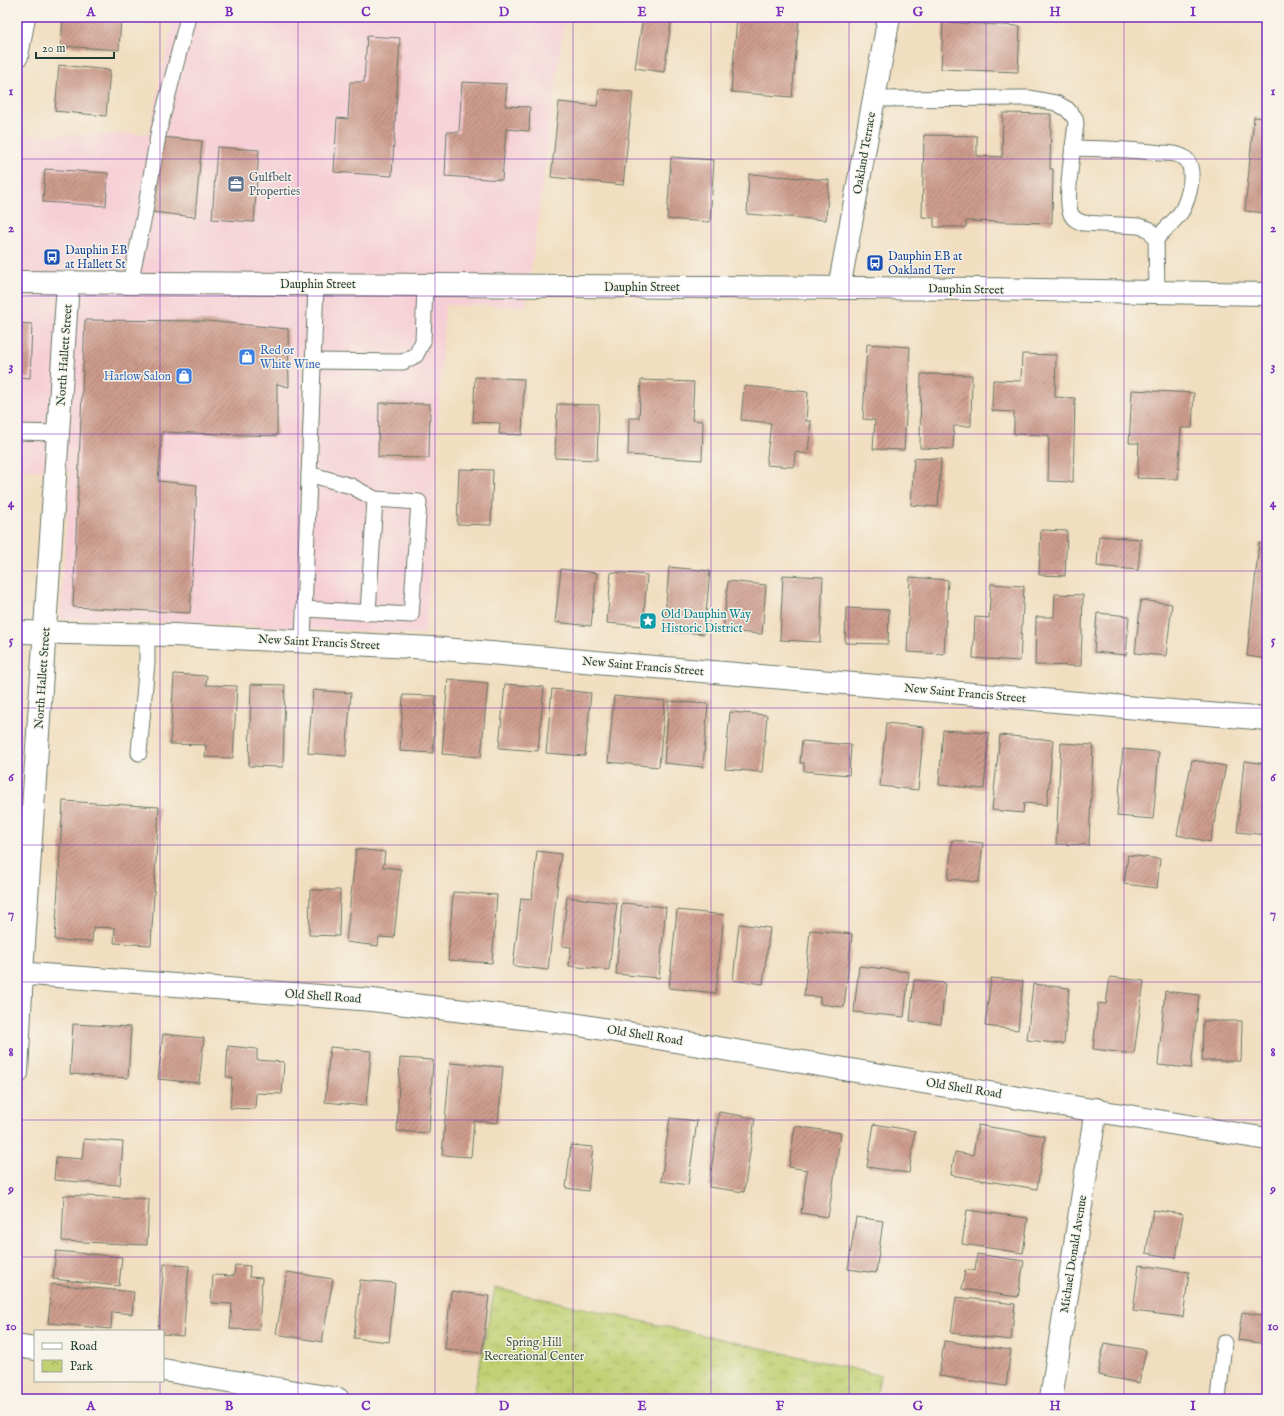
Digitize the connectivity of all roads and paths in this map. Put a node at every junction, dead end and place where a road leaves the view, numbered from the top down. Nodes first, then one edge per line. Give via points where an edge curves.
1 (24, 17) edge
2 (188, 17) edge
3 (889, 17) edge
4 (17, 56) edge
5 (874, 99) junction
6 (1073, 148) junction
7 (1156, 239) junction
8 (17, 282) edge
9 (68, 283) junction
10 (130, 283) junction
11 (316, 284) junction
12 (425, 285) junction
13 (839, 288) junction
14 (1157, 292) junction
15 (1267, 294) edge
16 (313, 361) junction
17 (17, 432) edge
18 (59, 433) junction
19 (310, 474) junction
20 (375, 499) junction
21 (304, 609) junction
22 (368, 613) junction
23 (17, 632) edge
24 (45, 632) junction
25 (147, 635) junction
26 (303, 642) junction
27 (1267, 719) edge
28 (139, 753) dead end
29 (20, 973) edge
30 (17, 1073) edge
31 (1096, 1109) junction
32 (1267, 1139) edge
33 (1224, 1343) dead end
34 (17, 1346) edge
35 (34, 1349) edge
36 (164, 1370) edge
37 (338, 1399) edge
38 (1051, 1399) edge
39 (1218, 1399) edge

1 - 4 street
2 - 10 lane via 159,130
3 - 5 street, Oakland Terrace
5 - 6 lane via 1030,98 1056,103 1067,109 1075,118
5 - 13 street, Oakland Terrace
6 - 7 lane via 1068,201 1071,214 1076,220 1096,225 1144,227
6 - 7 lane via 1149,152 1180,155 1185,158 1191,179 1184,206
7 - 14 lane
8 - 9 street, Dauphin Street
9 - 10 street, Dauphin Street
9 - 18 street, North Hallett Street
10 - 11 street, Dauphin Street
11 - 12 street, Dauphin Street
11 - 16 lane
12 - 13 street, Dauphin Street
12 - 16 lane via 423,341 416,355 404,362
13 - 14 street, Dauphin Street
14 - 15 street, Dauphin Street
16 - 19 lane
17 - 18 lane
18 - 24 street, North Hallett Street
19 - 20 lane via 351,486
19 - 21 lane
20 - 22 lane
20 - 22 lane via 419,502 411,615
21 - 22 lane
21 - 26 lane
23 - 24 street, New Saint Francis Street
24 - 25 street, New Saint Francis Street
24 - 29 street, North Hallett Street
25 - 26 street, New Saint Francis Street
25 - 28 lane
26 - 27 street, New Saint Francis Street via 439,649
29 - 30 street, North Hallett Street
29 - 31 street, Old Shell Road via 372,1000 573,1024
31 - 32 street, Old Shell Road
31 - 38 street, Michael Donald Avenue
33 - 39 lane
34 - 35 street
36 - 37 street

